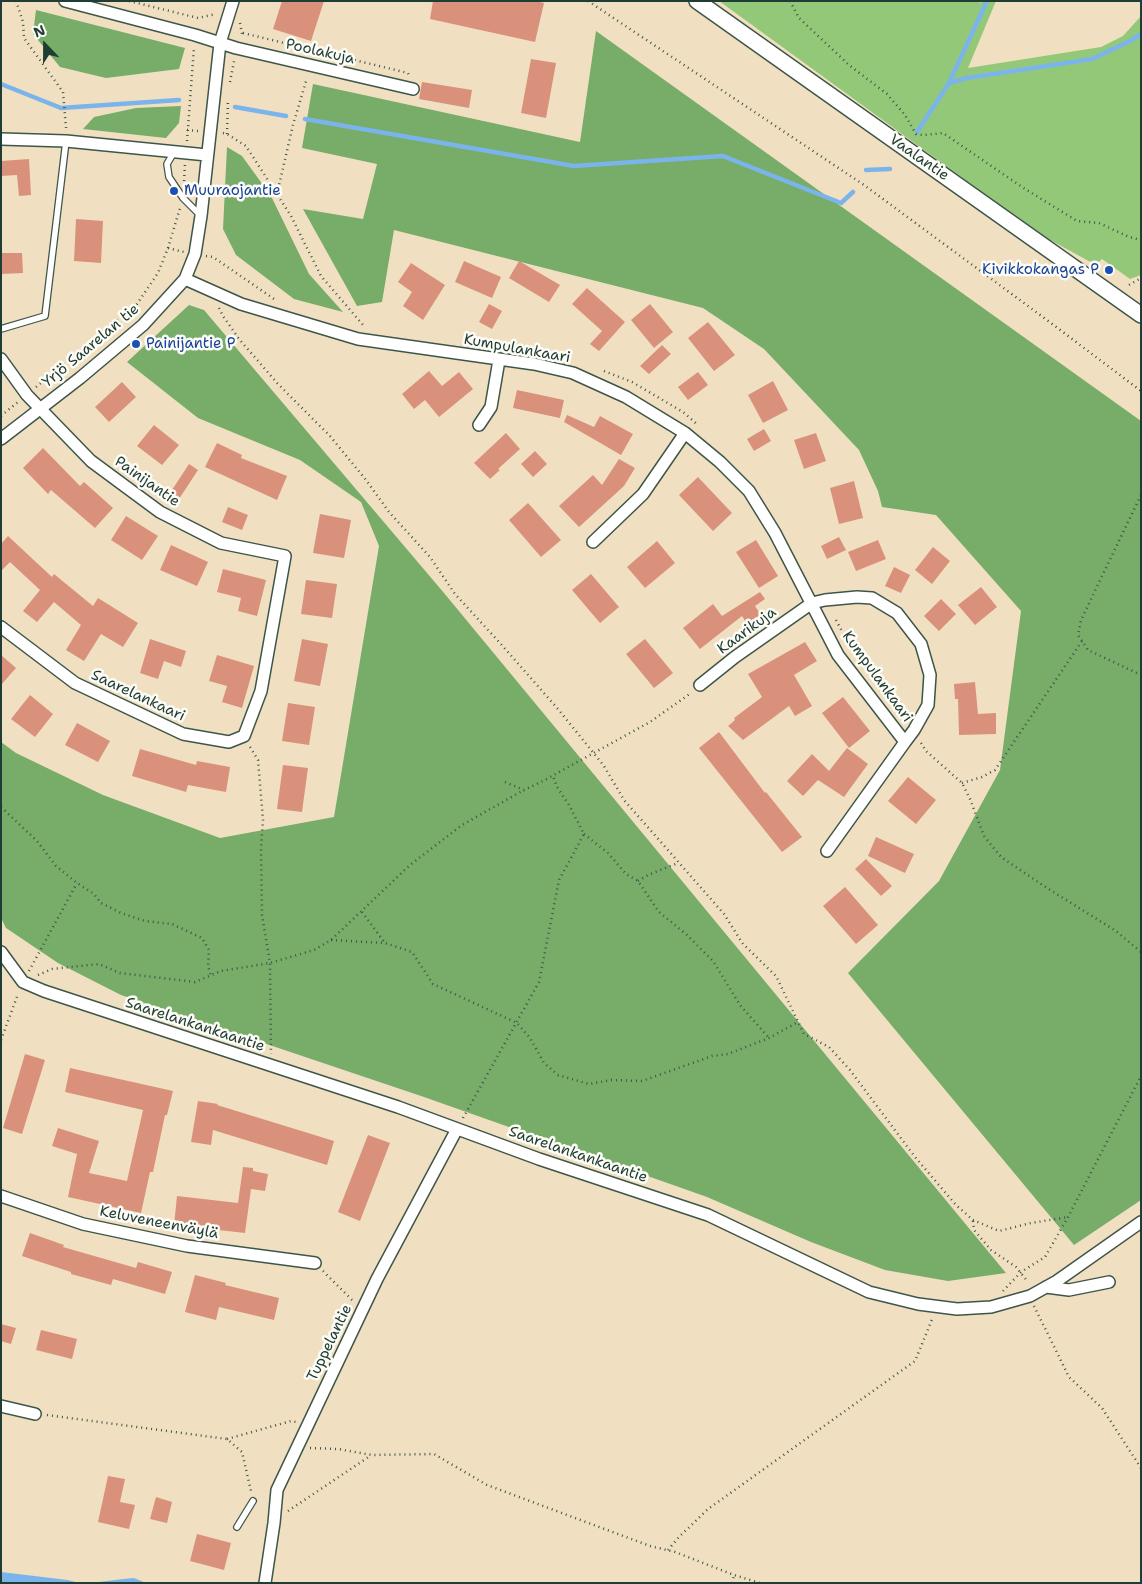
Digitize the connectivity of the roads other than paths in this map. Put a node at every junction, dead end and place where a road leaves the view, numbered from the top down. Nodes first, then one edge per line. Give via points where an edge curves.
1 (65, 1) edge
2 (233, 1) edge
3 (697, 1) edge
4 (220, 43) junction
5 (413, 88) road end
6 (1, 138) edge
7 (66, 141) junction
8 (174, 152) junction
9 (207, 155) junction
10 (201, 216) junction
11 (185, 279) junction
12 (1141, 315) edge
13 (1, 329) edge
14 (1, 359) edge
15 (499, 360) junction
16 (40, 408) junction
17 (478, 425) dead end
18 (684, 433) junction
19 (1, 439) edge
20 (594, 542) dead end
21 (812, 603) junction
22 (1, 627) edge
23 (700, 685) road end
24 (244, 736) joint
25 (905, 742) junction
26 (826, 851) dead end
27 (1, 952) edge
28 (457, 1129) junction
29 (1, 1196) edge
30 (1141, 1222) edge
31 (315, 1263) road end
32 (1109, 1282) dead end
33 (1046, 1288) junction
34 (1, 1406) edge
35 (35, 1414) road end
36 (253, 1501) road end
37 (237, 1527) dead end
38 (265, 1583) edge

1 - 4 street, Poolakuja
2 - 4 street, Yrjö Saarelan tie
3 - 12 street, Vaalantie
4 - 5 street, Poolakuja
4 - 9 street, Yrjö Saarelan tie
6 - 7 street
7 - 8 street
7 - 13 lane via 45,316
8 - 9 street
8 - 10 lane via 167,164 169,177 182,198
9 - 10 street, Yrjö Saarelan tie
10 - 11 street, Yrjö Saarelan tie via 195,254
11 - 15 street, Kumpulankaari via 241,304 358,340
11 - 16 street, Yrjö Saarelan tie via 143,325
14 - 16 street, Painijantie
15 - 17 street via 491,407
15 - 18 street, Kumpulankaari via 572,373 626,397
16 - 19 street, Yrjö Saarelan tie
16 - 24 street, Painijantie via 91,461 160,512 221,543 284,556 261,691
18 - 20 street via 643,494
18 - 21 street, Kumpulankaari via 749,491
21 - 23 street, Kaarikuja
21 - 25 street, Kumpulankaari via 838,655
21 - 25 street, Kumpulankaari via 857,596 872,598 897,613 921,644 930,675 928,705
22 - 24 street, Saarelankaari via 75,683 183,734 229,742
25 - 26 street, Kumpulankaari
27 - 28 street, Saarelankankaantie via 23,982 398,1106
28 - 33 street, Saarelankankaantie via 708,1215 869,1292 957,1309 991,1307
28 - 38 street, Tuppelantie via 362,1311 277,1490
29 - 31 street, Keluveneenväylä via 83,1224 187,1246
30 - 33 street, Saarelankankaantie
32 - 33 street via 1069,1290
34 - 35 street
36 - 37 lane

